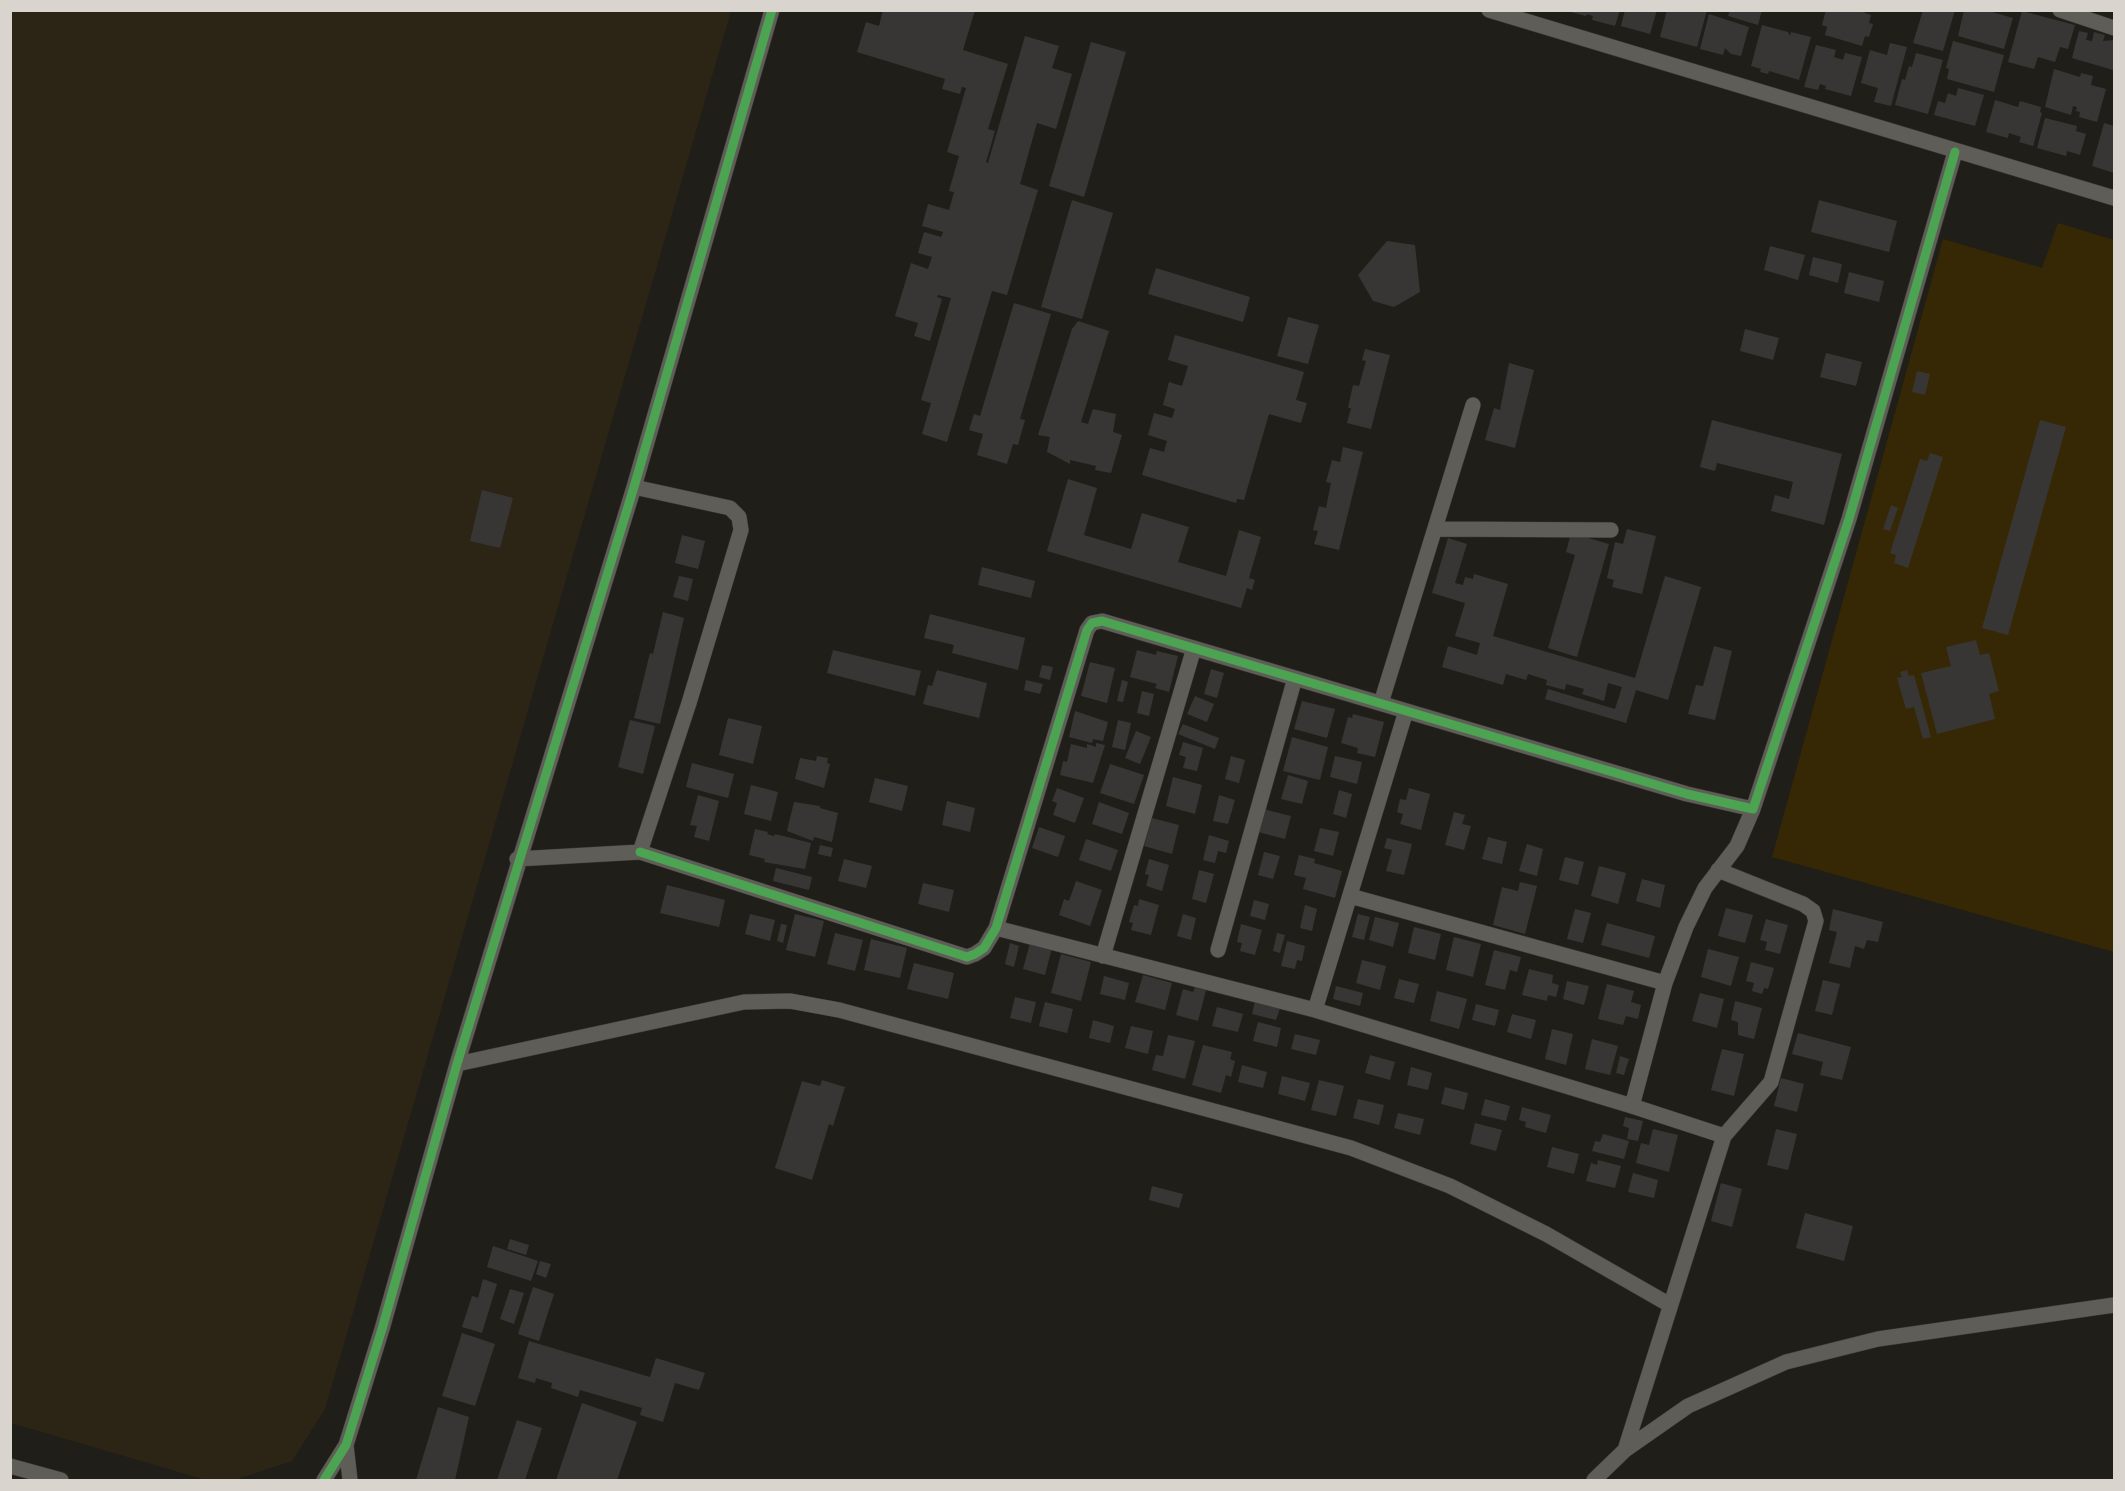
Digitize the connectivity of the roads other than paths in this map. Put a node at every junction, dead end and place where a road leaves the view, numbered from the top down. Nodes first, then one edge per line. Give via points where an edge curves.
1 (772, 10) edge
2 (2060, 10) edge
3 (1497, 12) edge
4 (2115, 28) edge
5 (1955, 152) junction
6 (2115, 198) edge
7 (1473, 405) dead end
8 (634, 487) junction
9 (1435, 529) junction
10 (1611, 530) dead end
11 (1194, 648) junction
12 (1295, 678) junction
13 (1381, 704) junction
14 (1406, 711) junction
15 (1753, 809) junction
16 (640, 852) junction
17 (517, 860) junction
18 (1718, 870) junction
19 (1350, 896) junction
20 (996, 928) junction
21 (1218, 950) dead end
22 (1103, 956) junction
23 (1665, 983) junction
24 (1314, 1010) junction
25 (457, 1064) junction
26 (1632, 1106) junction
27 (1724, 1136) junction
28 (1670, 1305) junction
29 (2115, 1305) edge
30 (346, 1445) junction
31 (1625, 1450) junction
32 (10, 1466) edge
33 (61, 1480) edge
34 (324, 1480) edge
35 (350, 1480) edge
36 (1594, 1480) edge

1 - 8 street
2 - 4 street
3 - 5 street
5 - 6 street
5 - 15 street via 1849,519
7 - 9 street
8 - 16 street via 730,508 739,517 741,530
8 - 17 street
9 - 10 street
9 - 13 street
11 - 12 street
11 - 20 street via 1102,621 1092,623 1087,630
11 - 22 street
12 - 13 street
12 - 21 street
13 - 14 street
14 - 15 street via 1688,794
14 - 19 street
15 - 18 street via 1737,846
16 - 17 street
16 - 20 street via 967,957 984,948
17 - 25 street
18 - 23 street via 1686,927
18 - 27 street via 1803,904 1813,911 1816,921 1771,1082
19 - 23 street
19 - 24 street
20 - 22 street
22 - 24 street
23 - 26 street
24 - 26 street
25 - 28 street via 744,1002 790,1001 839,1010 1352,1148 1450,1186 1546,1234
25 - 30 street
26 - 27 street
27 - 28 street
28 - 31 street
29 - 31 street via 1878,1339 1786,1362 1688,1406
30 - 34 street
30 - 35 street
31 - 36 street
32 - 33 street

